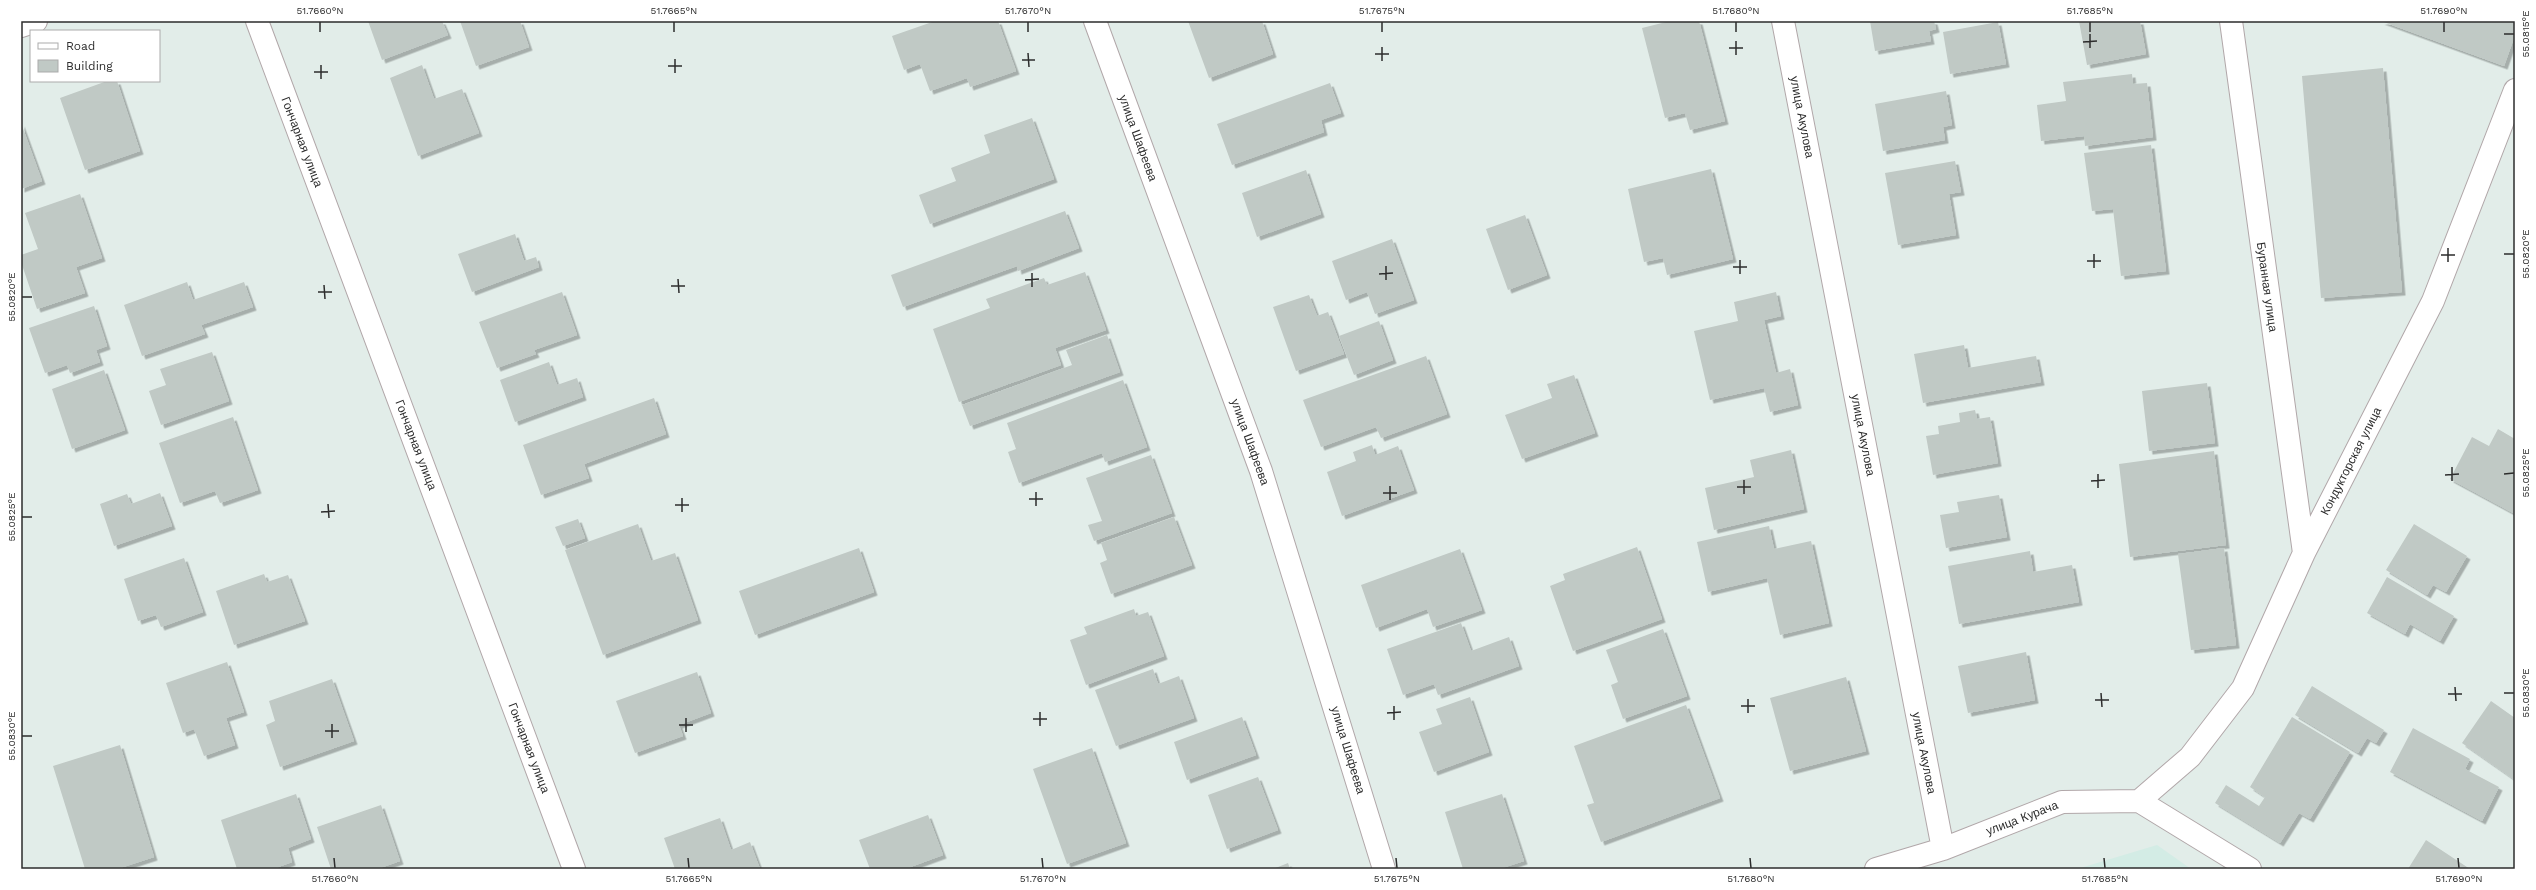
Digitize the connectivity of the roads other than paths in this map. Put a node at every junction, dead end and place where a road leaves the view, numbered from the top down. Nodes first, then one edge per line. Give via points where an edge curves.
1 (36, 21) edge
2 (257, 21) edge
3 (1095, 21) edge
4 (1783, 21) edge
5 (2231, 21) edge
6 (21, 26) edge
7 (2515, 90) edge
8 (2304, 553) junction
9 (2139, 800) junction
10 (1943, 849) junction
11 (574, 869) edge
12 (1384, 869) edge
13 (1876, 869) edge
14 (2250, 869) edge

1 - 6 street
2 - 11 street, Гончарная улица
3 - 12 street, улица Шафеева via 1261,471
4 - 10 street, улица Акулова
5 - 8 street, Буранная улица
7 - 8 street, Кондукторская улица via 2433,301
8 - 9 street, Кондукторская улица via 2243,688 2190,757
9 - 10 street, улица Курача via 2062,802
9 - 14 street
10 - 13 street, улица Курача

